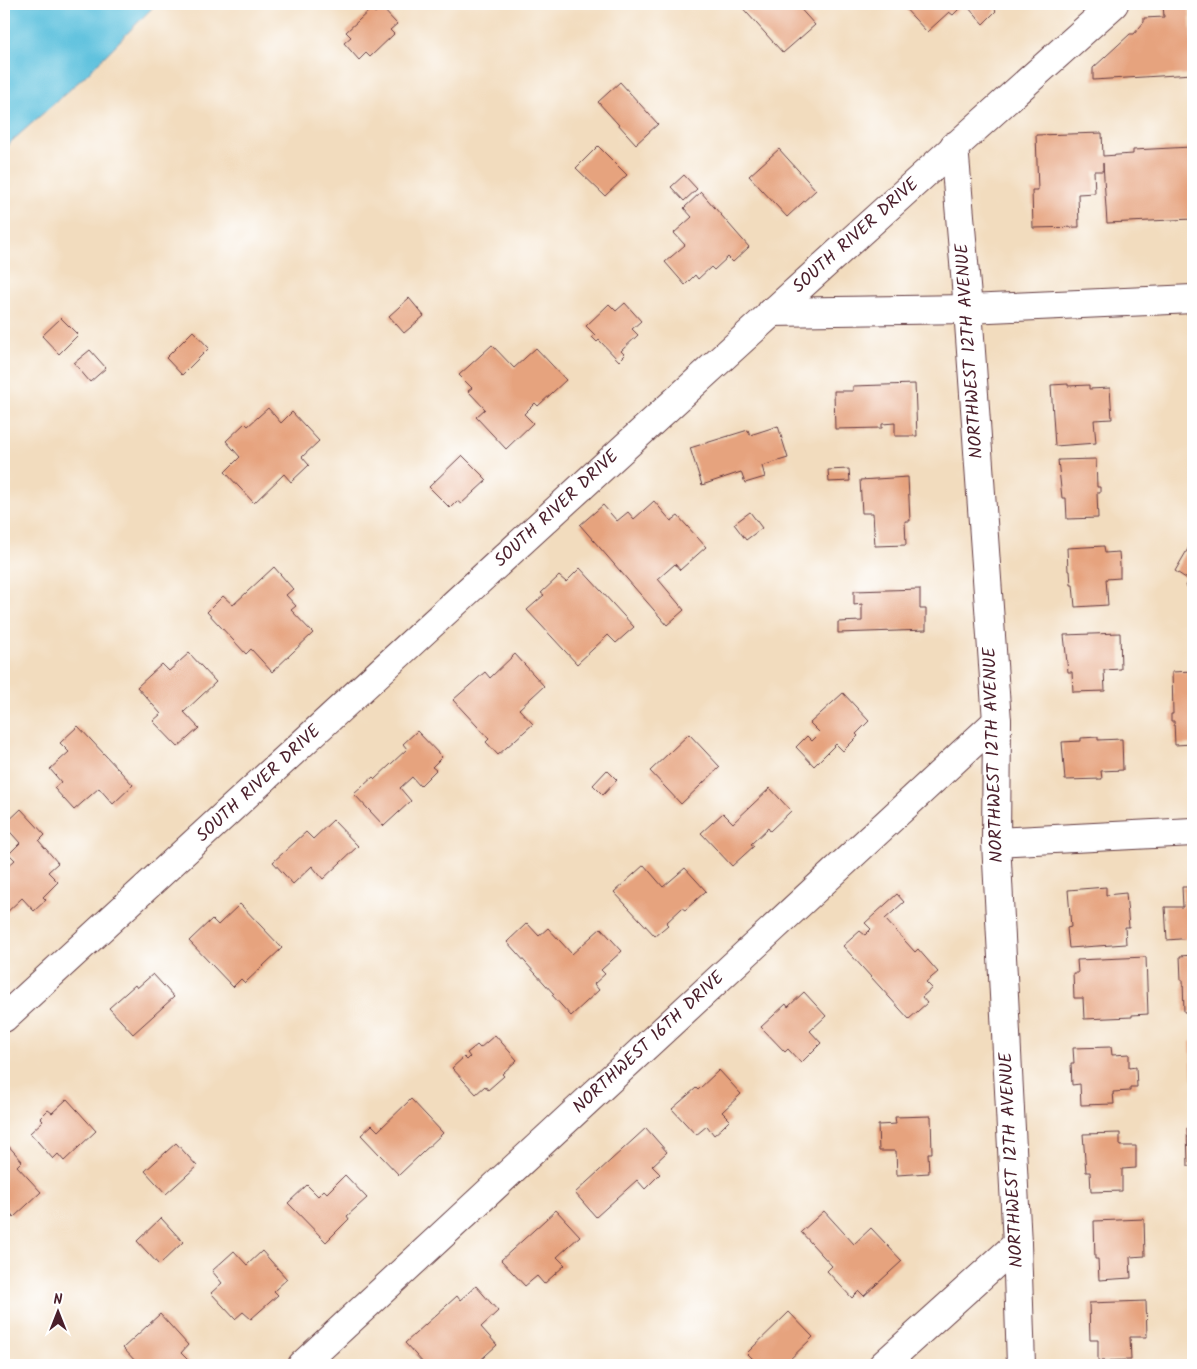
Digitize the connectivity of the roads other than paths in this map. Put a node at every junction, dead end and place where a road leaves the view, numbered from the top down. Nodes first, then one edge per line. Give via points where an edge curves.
1 (1114, 4) edge
2 (954, 146) junction
3 (1193, 299) edge
4 (968, 309) junction
5 (771, 312) junction
6 (997, 721) junction
7 (1193, 832) edge
8 (996, 842) junction
9 (4, 1018) edge
10 (1017, 1244) junction
11 (302, 1365) edge
12 (883, 1365) edge
13 (1021, 1365) edge

1 - 2 street, SOUTH RIVER DRIVE
2 - 4 street, NORTHWEST 12TH AVENUE
2 - 5 street, SOUTH RIVER DRIVE
3 - 4 street
4 - 5 street
4 - 6 street, NORTHWEST 12TH AVENUE
5 - 9 street, SOUTH RIVER DRIVE
6 - 8 street, NORTHWEST 12TH AVENUE
6 - 11 street, NORTHWEST 16TH DRIVE
7 - 8 street
8 - 10 street, NORTHWEST 12TH AVENUE
10 - 12 street
10 - 13 street, NORTHWEST 12TH AVENUE

